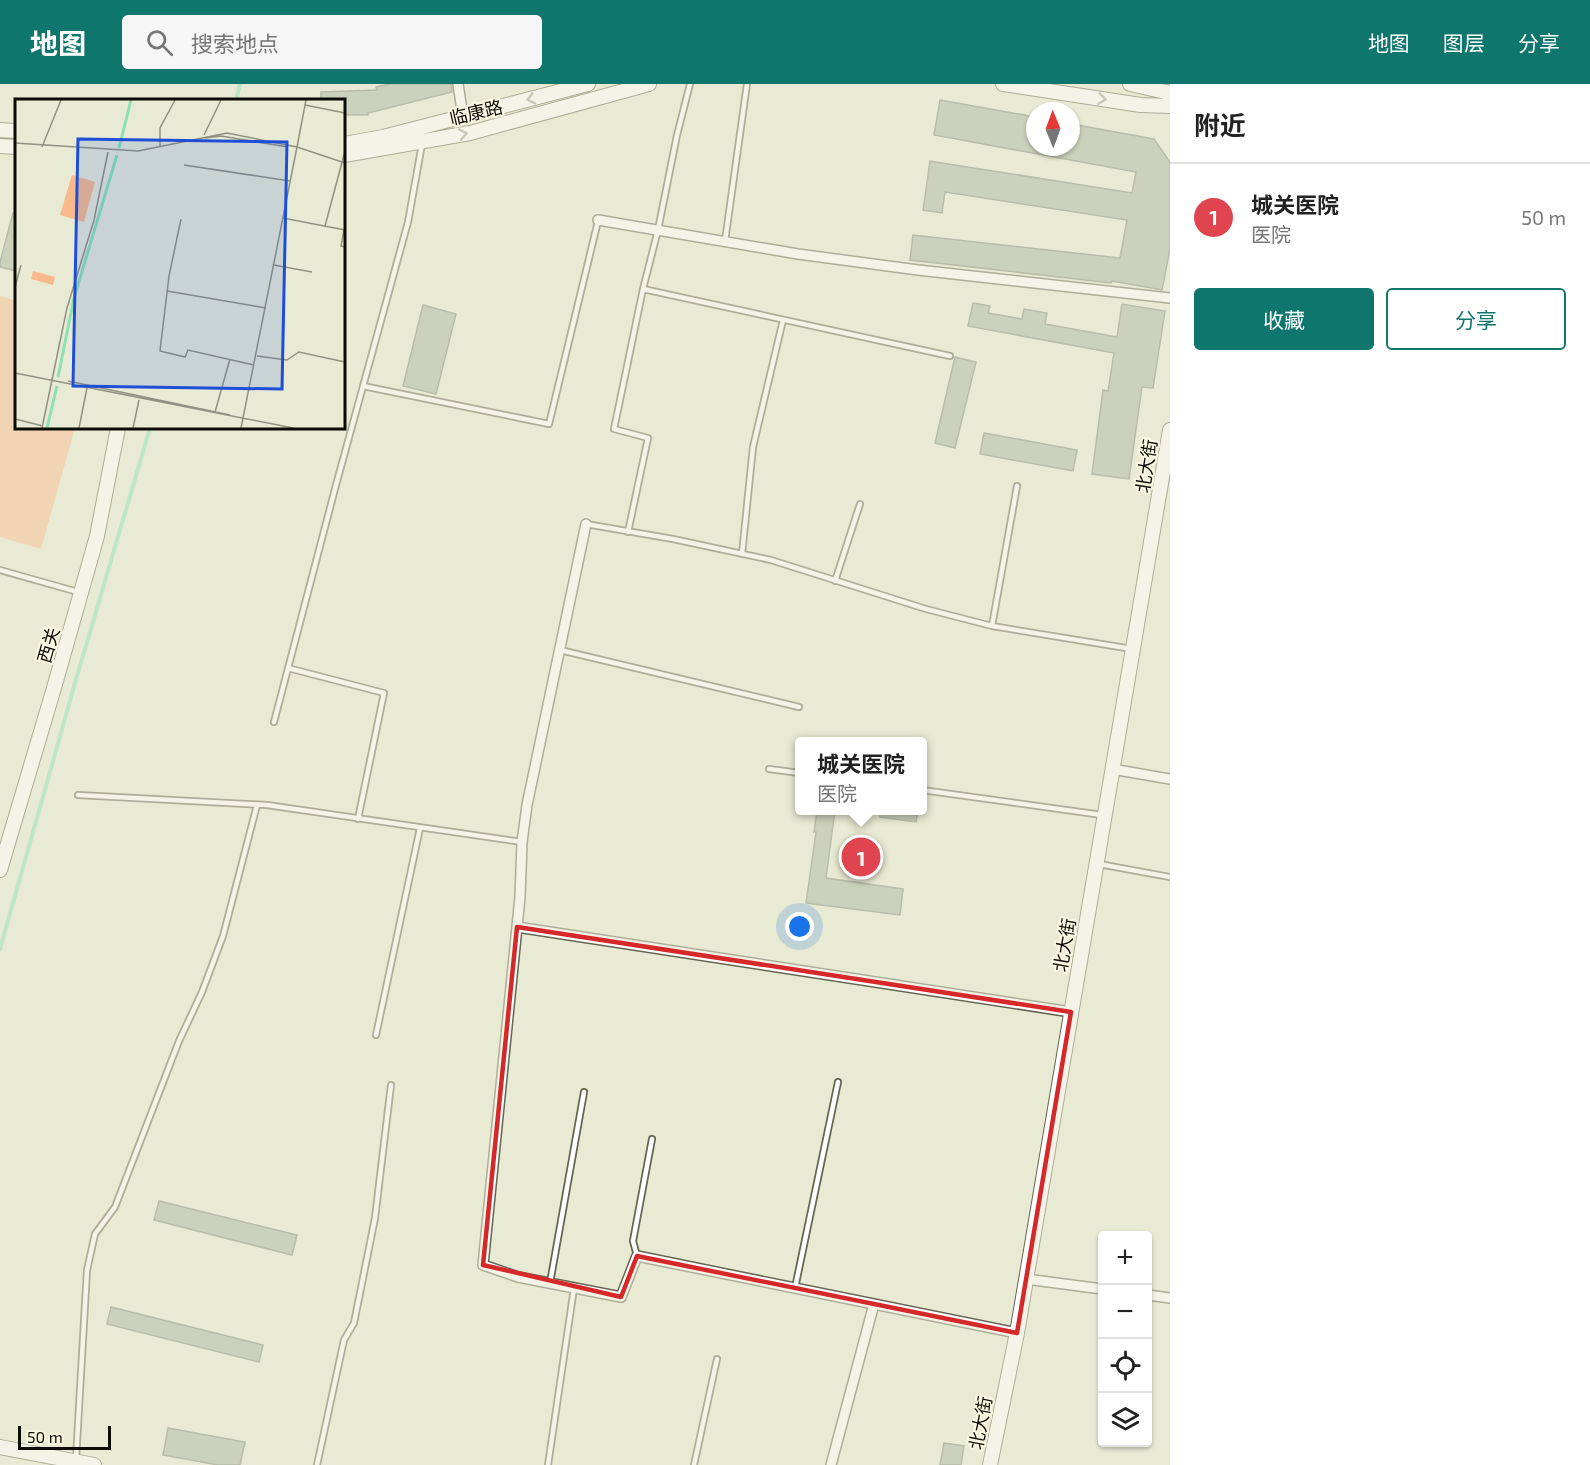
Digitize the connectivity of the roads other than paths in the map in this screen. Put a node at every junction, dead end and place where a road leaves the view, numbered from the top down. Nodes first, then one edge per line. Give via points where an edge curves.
1 (458, 84) edge
2 (588, 84) edge
3 (649, 84) edge
4 (690, 84) edge
5 (747, 84) edge
6 (1003, 84) edge
7 (1130, 84) edge
8 (1170, 93) edge
9 (1170, 106) edge
10 (463, 117) junction
11 (0, 130) edge
12 (15, 131) edge
13 (422, 141) junction
14 (345, 144) edge
15 (0, 146) edge
16 (15, 147) edge
17 (345, 155) edge
18 (598, 220) joint
19 (658, 230) junction
20 (725, 241) junction
21 (643, 289) junction
22 (1170, 298) edge
23 (783, 320) junction
24 (950, 356) dead end
25 (363, 386) junction
26 (118, 429) edge
27 (1170, 430) edge
28 (1017, 486) dead end
29 (860, 504) dead end
30 (1164, 509) edge
31 (586, 524) joint
32 (628, 532) junction
33 (742, 554) junction
34 (0, 570) edge
35 (835, 581) junction
36 (81, 593) junction
37 (992, 626) junction
38 (560, 650) junction
39 (1132, 650) junction
40 (288, 668) junction
41 (799, 706) dead end
42 (274, 722) dead end
43 (769, 769) dead end
44 (1112, 769) junction
45 (795, 772) edge
46 (1170, 779) edge
47 (927, 791) edge
48 (78, 795) dead end
49 (257, 805) junction
50 (1104, 815) junction
51 (358, 819) junction
52 (420, 828) junction
53 (522, 842) junction
54 (1096, 863) junction
55 (0, 870) edge
56 (1170, 878) edge
57 (517, 927) junction
58 (1071, 1012) junction
59 (376, 1035) dead end
60 (838, 1082) dead end
61 (391, 1085) dead end
62 (584, 1092) dead end
63 (652, 1140) dead end
64 (636, 1256) junction
65 (1026, 1279) junction
66 (550, 1283) junction
67 (574, 1288) junction
68 (795, 1288) junction
69 (1098, 1288) edge
70 (1152, 1296) edge
71 (1170, 1298) edge
72 (874, 1304) junction
73 (1017, 1333) junction
74 (717, 1359) dead end
75 (0, 1447) edge
76 (76, 1461) junction
77 (94, 1465) edge
78 (317, 1465) edge
79 (548, 1465) edge
80 (694, 1465) edge
81 (831, 1465) edge
82 (990, 1465) edge

1 - 10 street
2 -> 10 main road, 临康路
13 -> 3 main road, 临康路 via 470,133
4 - 19 lane
5 - 20 lane
6 -> 9 main road
7 - 8 main road
10 - 14 main road, 临康路
11 - 12 main road
13 - 17 main road, 临康路
13 - 25 lane via 408,222
15 - 16 main road
18 - 19 street
18 - 25 lane via 549,424
19 - 20 street
19 - 21 lane
20 - 22 street via 918,270
21 - 23 lane
21 - 32 lane via 614,429 648,438
23 - 24 lane
23 - 33 lane via 753,447
25 - 40 lane
26 - 36 main road, 西关 via 97,536
27 - 30 main road, 北大街
28 - 37 lane
29 - 35 lane
30 - 39 main road, 北大街
31 - 32 lane
31 - 38 street
32 - 33 lane
33 - 35 lane
34 - 36 lane
35 - 37 lane
36 - 55 main road, 西关
37 - 39 lane
38 - 41 lane
38 - 53 street
39 - 44 main road, 北大街
40 - 42 lane
40 - 51 lane via 384,693
43 - 45 lane
44 - 46 street
44 - 50 main road, 北大街
47 - 50 lane
48 - 49 lane
49 - 51 lane
49 - 76 lane via 223,936 202,992 115,1207 95,1234 87,1270
50 - 54 main road, 北大街
51 - 52 lane
52 - 53 lane
52 - 59 lane
53 - 57 street
54 - 56 lane
54 - 58 main road, 北大街
57 - 58 street
57 - 66 street via 483,1265
58 - 65 main road, 北大街
60 - 68 lane
61 - 78 lane via 375,1218 354,1323 344,1340
62 - 66 lane
63 - 64 lane via 633,1241
64 - 67 street via 621,1297
64 - 68 street
65 - 69 street
65 - 73 main road, 北大街
66 - 67 street
67 - 79 lane
68 - 72 street
70 - 71 street
72 - 73 street
72 - 81 street
73 - 82 main road, 北大街
74 - 80 lane
75 - 76 main road
76 - 77 main road

